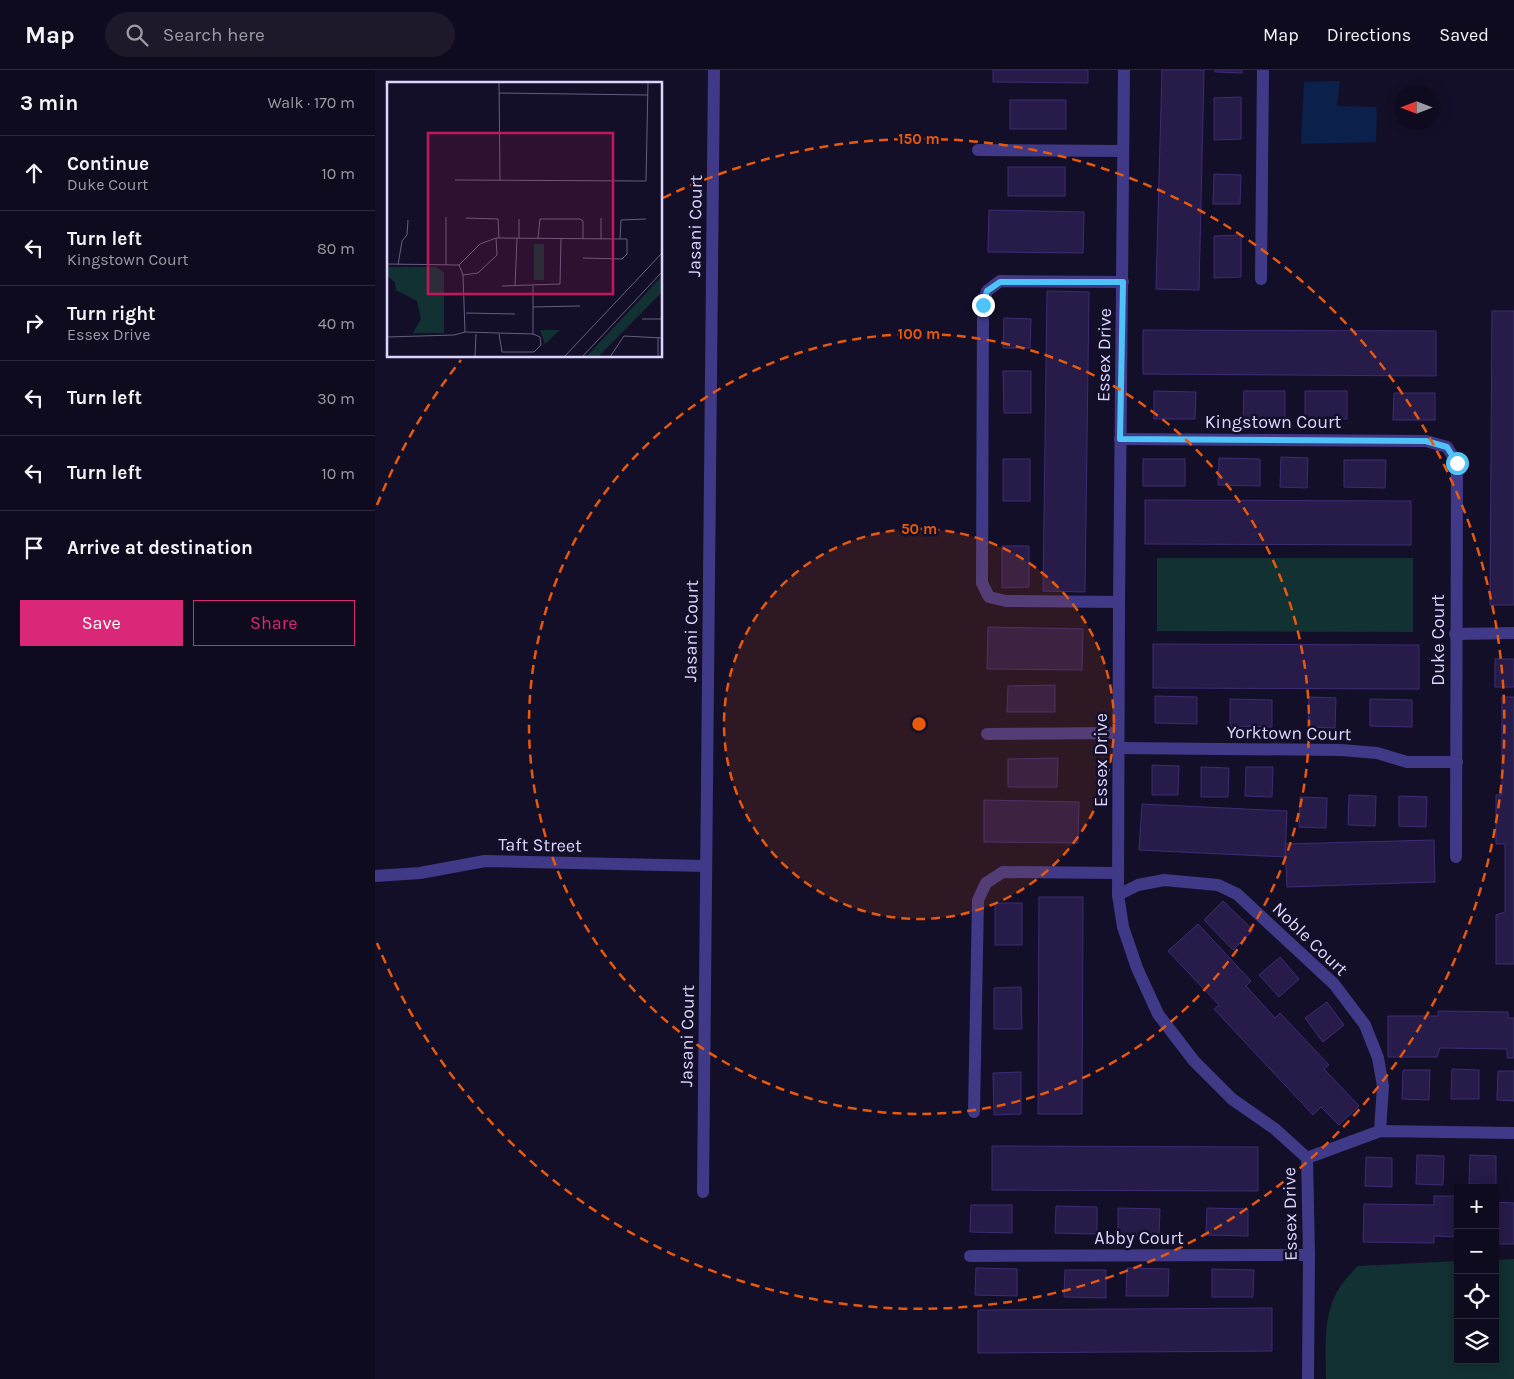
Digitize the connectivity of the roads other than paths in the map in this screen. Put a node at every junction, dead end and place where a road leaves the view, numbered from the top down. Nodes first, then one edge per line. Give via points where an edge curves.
1 (714, 70) edge
2 (1124, 70) edge
3 (1263, 70) edge
4 (978, 150) dead end
5 (1123, 151) junction
6 (1261, 279) dead end
7 (1123, 282) junction
8 (1120, 439) junction
9 (1426, 441) joint
10 (1119, 602) junction
11 (1514, 633) edge
12 (1455, 634) junction
13 (1118, 733) junction
14 (987, 734) dead end
15 (1119, 748) junction
16 (1457, 762) junction
17 (1456, 857) dead end
18 (706, 866) junction
19 (1117, 873) junction
20 (375, 876) edge
21 (1118, 895) junction
22 (973, 1112) dead end
23 (1380, 1131) junction
24 (1514, 1133) edge
25 (1307, 1158) junction
26 (703, 1192) dead end
27 (1309, 1255) junction
28 (970, 1256) dead end
29 (1308, 1379) edge

1 - 18 street, Jasani Court
2 - 5 street, Essex Drive
3 - 6 street
4 - 5 street
5 - 7 street, Essex Drive
7 - 8 street, Essex Drive
7 - 10 street via 1000,282 987,291 983,305 982,583 989,597 1007,601
8 - 9 street, Kingstown Court
8 - 10 street, Essex Drive
9 - 12 street, Duke Court via 1447,447 1457,463
10 - 13 street, Essex Drive
11 - 12 street
12 - 16 street, Duke Court
13 - 14 street
13 - 15 street, Essex Drive
15 - 16 street, Yorktown Court via 1341,750 1377,753 1407,762
15 - 19 street, Essex Drive
16 - 17 street, Duke Court
18 - 20 street, Taft Street via 485,861 420,873
18 - 26 street, Jasani Court
19 - 21 street, Essex Drive
19 - 22 street via 1003,872 986,883 978,900
21 - 23 street, Noble Court via 1138,885 1164,880 1218,885 1237,894 1333,984 1365,1025 1378,1058 1383,1086
21 - 25 street, Essex Drive via 1123,927 1158,1014 1194,1061 1232,1099 1275,1129
23 - 24 street
23 - 25 street
25 - 27 street, Essex Drive
27 - 28 street, Abby Court
27 - 29 street, Essex Drive

